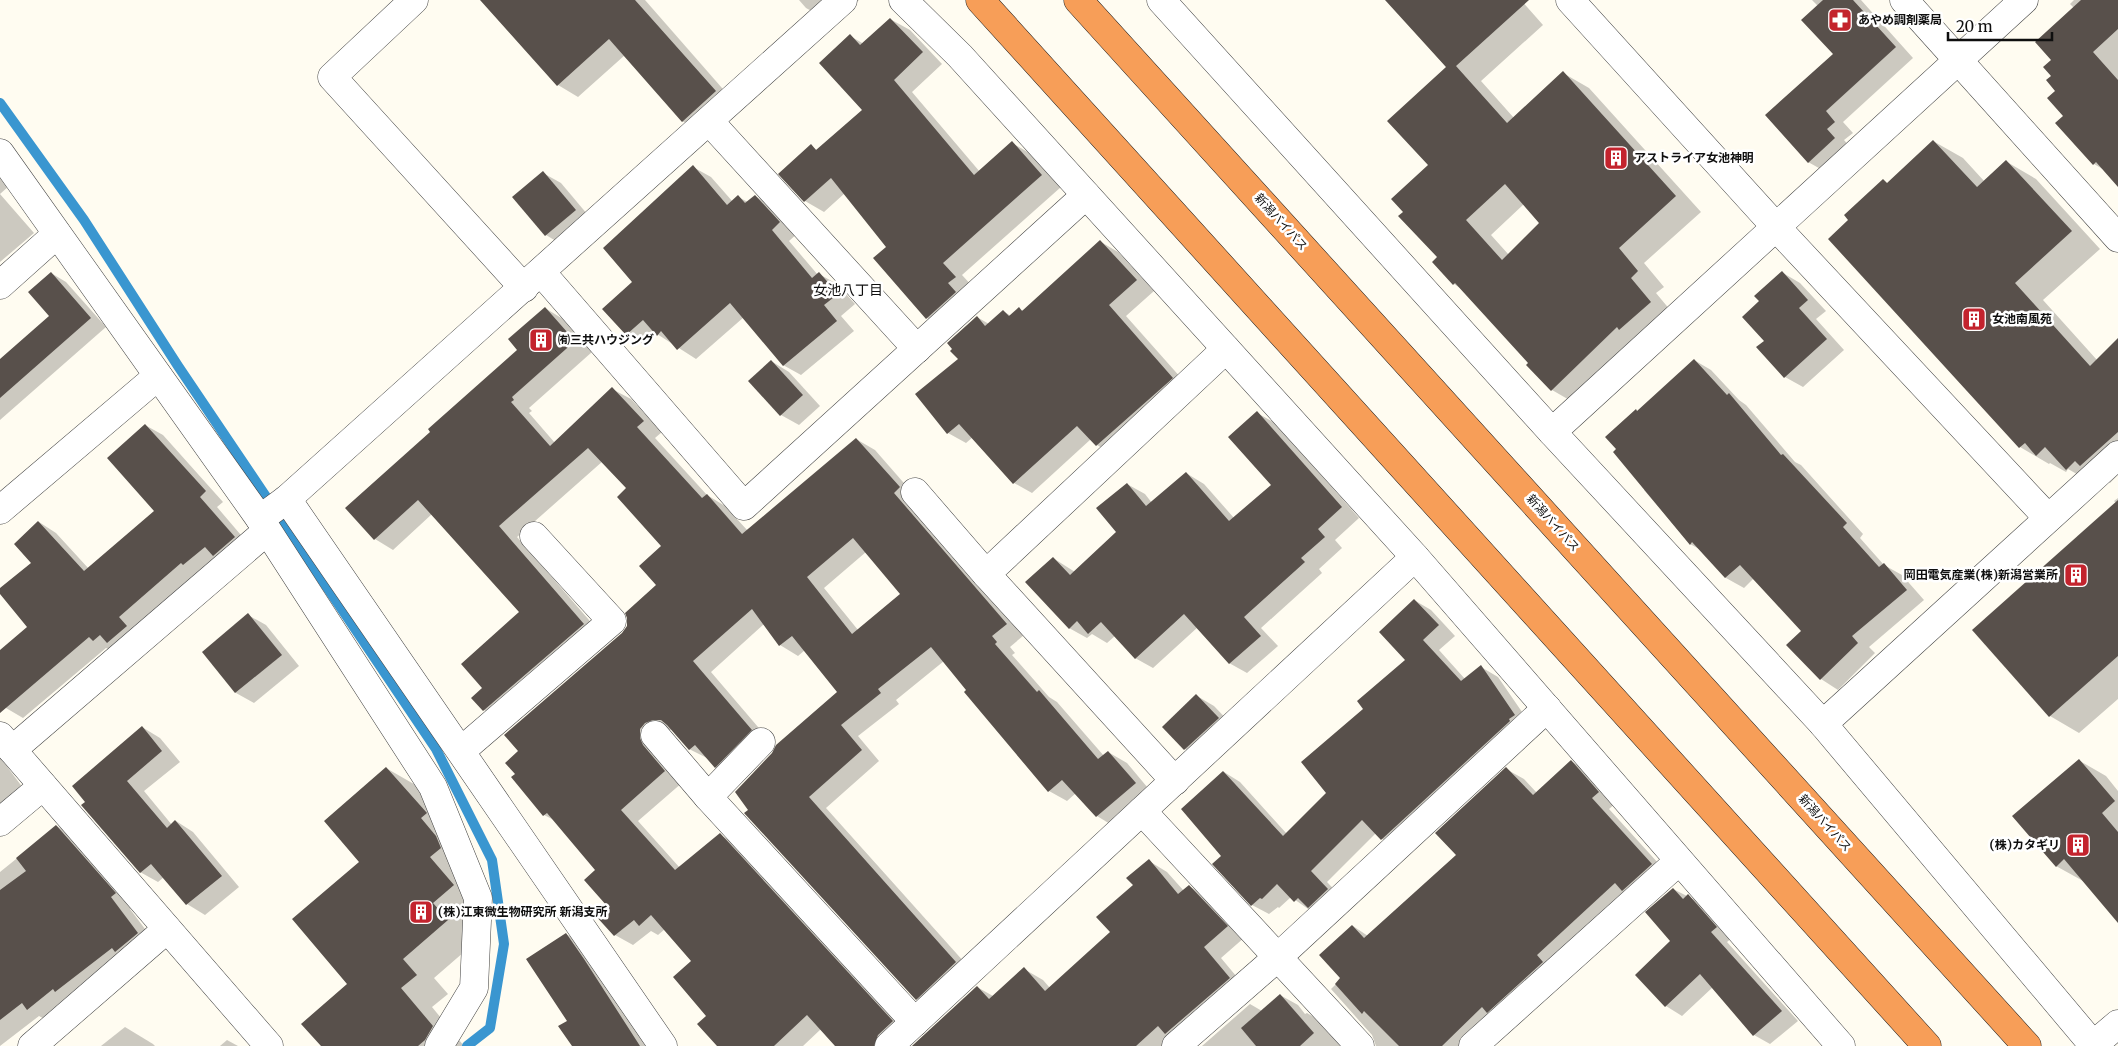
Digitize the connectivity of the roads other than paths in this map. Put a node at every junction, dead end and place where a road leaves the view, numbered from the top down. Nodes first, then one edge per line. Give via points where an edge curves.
1 (414, 0) edge
2 (844, 0) edge
3 (903, 0) edge
4 (980, 0) edge
5 (1078, 0) edge
6 (1087, 0) edge
7 (1161, 0) edge
8 (1570, 0) edge
9 (1904, 0) edge
10 (2024, 0) edge
11 (1959, 60) junction
12 (1165, 95) junction
13 (709, 120) junction
14 (0, 153) edge
15 (1086, 195) junction
16 (1776, 227) junction
17 (57, 234) junction
18 (2118, 238) edge
19 (532, 280) junction
20 (0, 285) edge
21 (917, 349) junction
22 (1226, 349) junction
23 (158, 376) junction
24 (1552, 432) junction
25 (2118, 455) edge
26 (915, 492) dead end
27 (287, 499) junction
28 (0, 510) edge
29 (2048, 518) junction
30 (263, 525) junction
31 (534, 536) dead end
32 (1415, 558) junction
33 (986, 574) junction
34 (1547, 708) junction
35 (1823, 724) junction
36 (655, 735) dead end
37 (761, 742) dead end
38 (6, 743) edge
39 (460, 751) junction
40 (1175, 781) junction
41 (43, 786) junction
42 (708, 797) junction
43 (1142, 811) junction
44 (0, 822) edge
45 (1680, 861) junction
46 (167, 929) junction
47 (1278, 957) junction
48 (915, 1022) junction
49 (2118, 1024) edge
50 (2024, 1042) edge
51 (32, 1046) edge
52 (270, 1046) edge
53 (440, 1046) edge
54 (663, 1046) edge
55 (889, 1046) edge
56 (1176, 1046) edge
57 (1360, 1046) edge
58 (1473, 1046) edge
59 (1841, 1046) edge
60 (1927, 1046) edge
61 (2093, 1046) edge

1 - 19 street via 332,77
2 - 13 street
3 - 15 street via 960,56
4 - 60 highway
5 - 12 highway, 新潟バイパス
6 - 12 highway
7 - 24 street
8 - 16 street
9 - 11 street
10 - 11 street
11 - 16 street
11 - 18 street
12 - 50 highway, 新潟バイパス
13 - 19 street
13 - 21 street
14 - 17 street
15 - 21 street
15 - 22 street
16 - 24 street
16 - 29 street
17 - 20 street
17 - 23 street
19 - 21 street via 744,506
19 - 27 street
22 - 32 street
22 - 33 street
23 - 28 street
23 - 30 street
24 - 35 street
25 - 29 street
26 - 33 street
27 - 30 street
27 - 39 street
29 - 35 street
30 - 38 street
30 - 53 street via 432,787 478,898 474,988
31 - 39 street via 612,621
32 - 34 street
32 - 40 street
33 - 40 street
34 - 45 street
34 - 47 street
35 - 61 street
36 - 42 street
37 - 42 street
38 - 41 street
39 - 54 street
40 - 43 street
41 - 44 street
41 - 46 street
42 - 48 street
43 - 47 street
43 - 48 street
45 - 58 street
45 - 59 street
46 - 51 street
46 - 52 street
47 - 56 street
47 - 57 street
48 - 55 street
49 - 61 street

